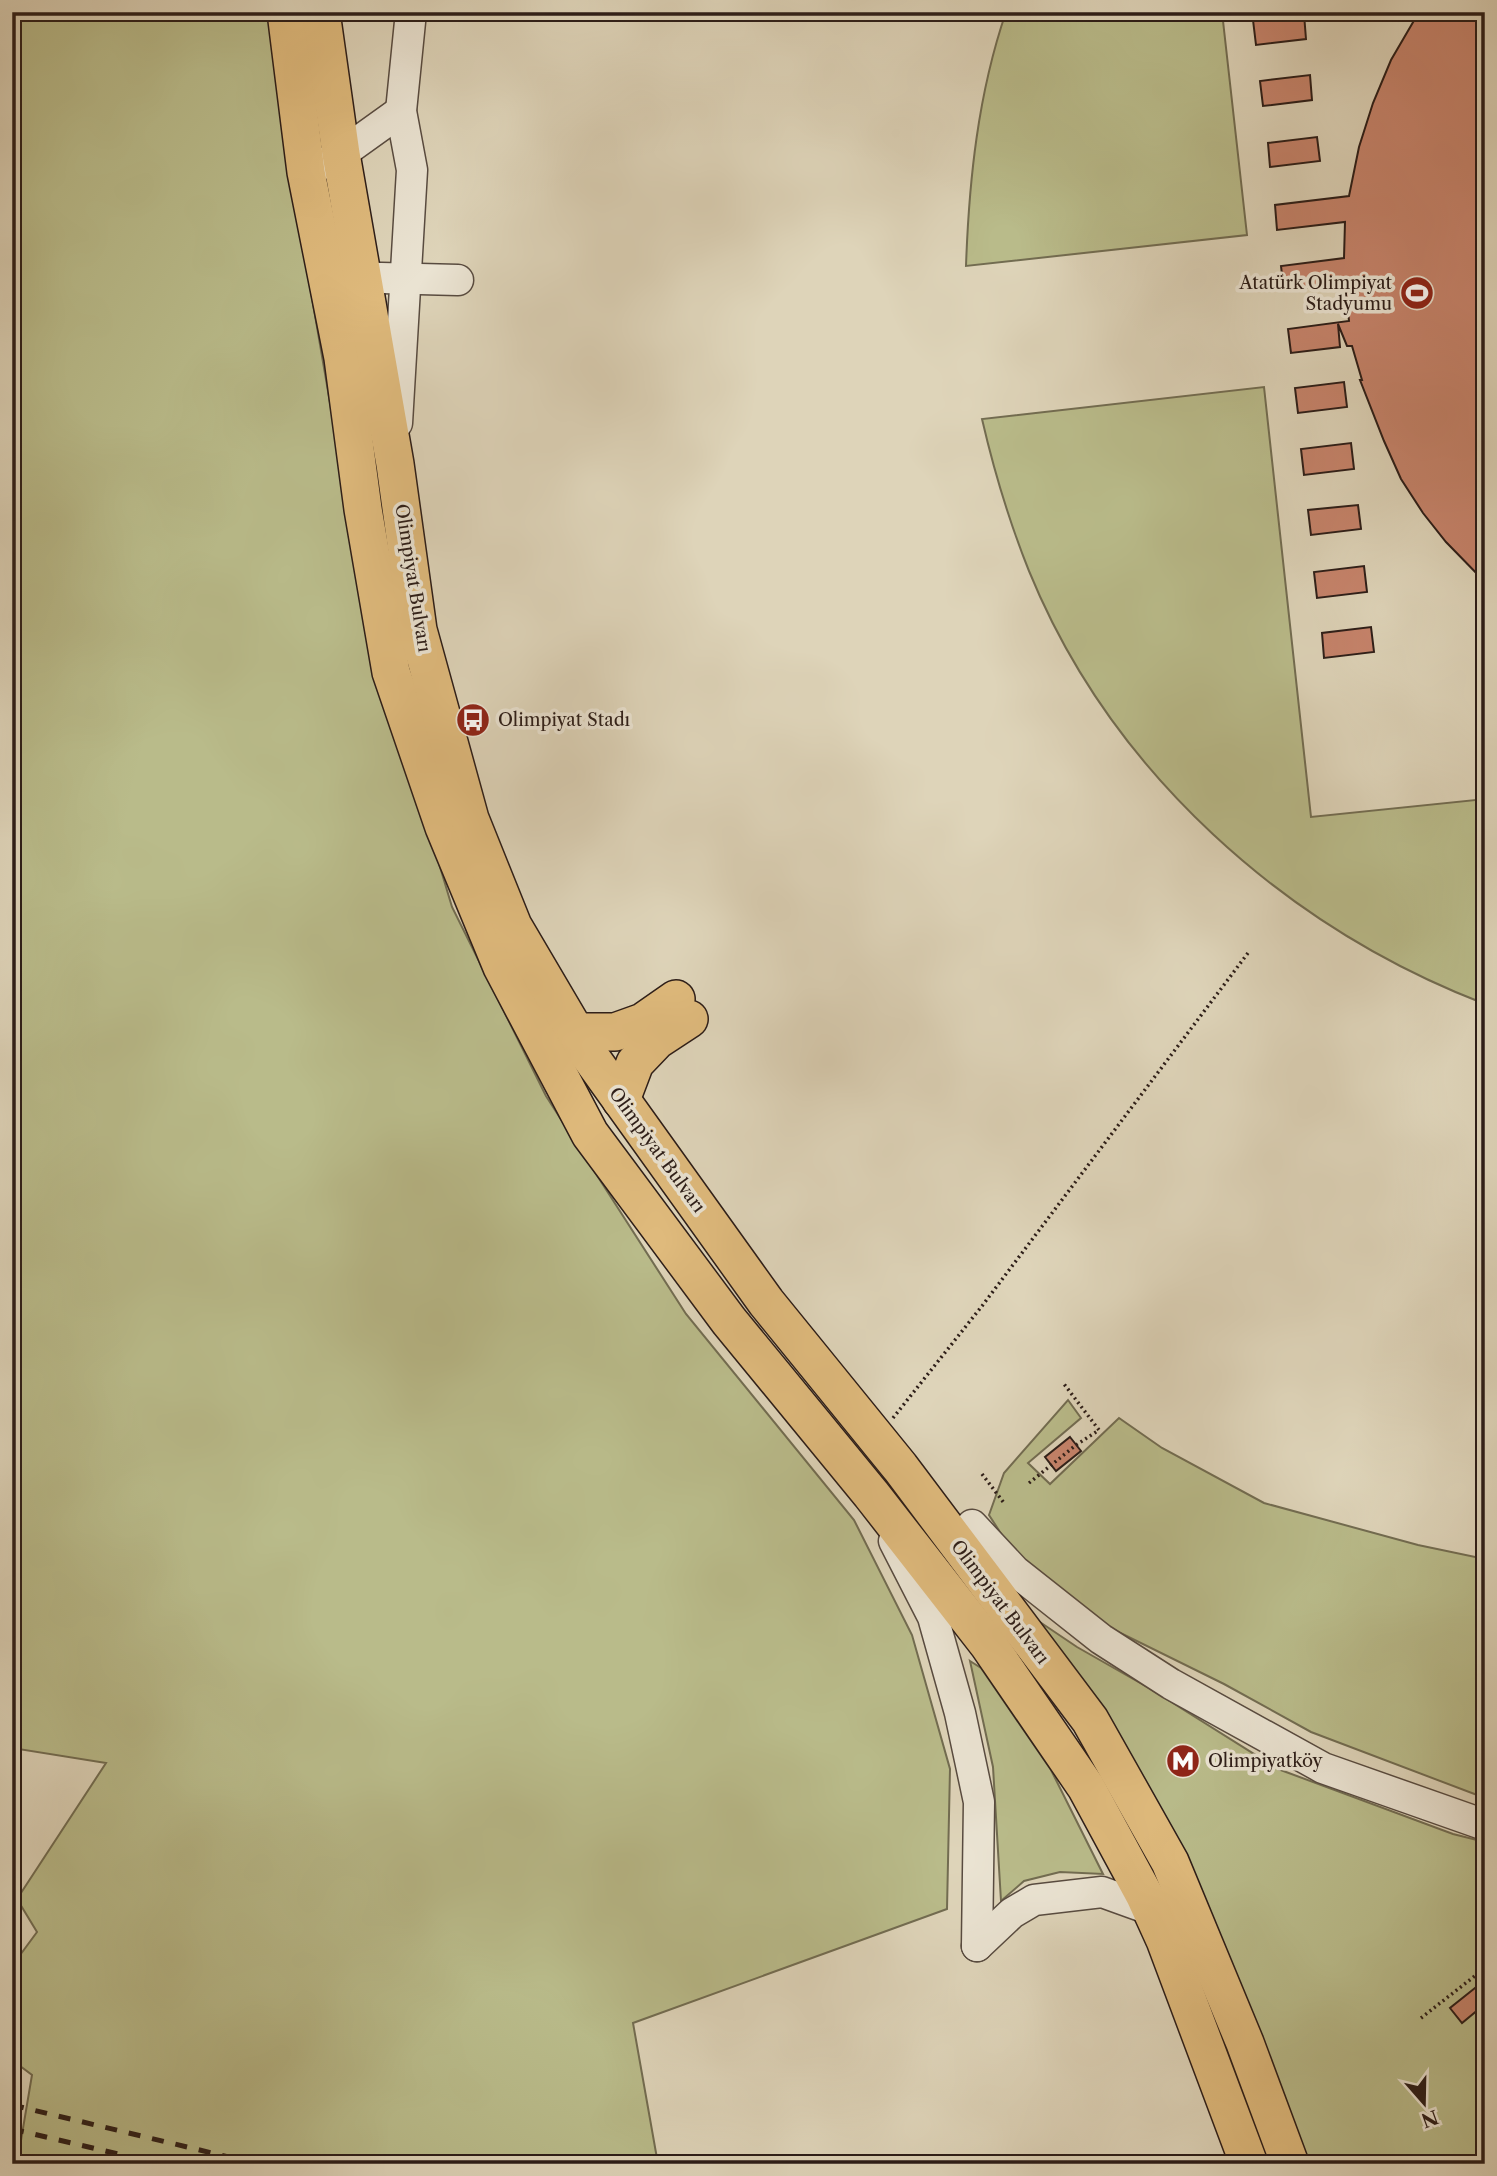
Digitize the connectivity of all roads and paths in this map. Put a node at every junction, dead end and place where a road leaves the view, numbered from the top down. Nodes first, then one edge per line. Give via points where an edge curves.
1 (286, 12) edge
2 (321, 12) edge
3 (411, 12) edge
4 (401, 111) junction
5 (341, 154) junction
6 (306, 172) junction
7 (345, 277) junction
8 (406, 278) junction
9 (458, 280) dead end
10 (395, 464) junction
11 (1248, 953) dead end
12 (576, 1032) junction
13 (621, 1100) junction
14 (1064, 1384) dead end
15 (877, 1438) junction
16 (982, 1474) dead end
17 (1029, 1483) dead end
18 (871, 1494) junction
19 (1004, 1503) dead end
20 (972, 1525) dead end
21 (1485, 1825) edge
22 (1152, 1910) junction
23 (1485, 1968) edge
24 (1421, 2018) dead end
25 (1249, 2164) edge
26 (1290, 2164) edge

1 - 6 main road, Olimpiyat Bulvarı
2 - 5 main road, Olimpiyat Bulvarı
3 - 4 street
4 - 5 street
4 - 8 street via 412,170
5 - 6 street
5 - 7 main road, Olimpiyat Bulvarı
6 - 7 main road, Olimpiyat Bulvarı
7 - 8 street
7 - 10 main road, Olimpiyat Bulvarı
7 - 18 main road, Olimpiyat Bulvarı via 343,358 391,672 444,827 502,967 590,1135 729,1321
8 - 9 street
8 - 10 street
10 - 12 main road, Olimpiyat Bulvarı via 418,630 470,819 513,926
11 - 15 path
12 - 13 main road, Olimpiyat Bulvarı
12 - 13 main road via 615,1032 683,1009 635,1063
13 - 15 main road, Olimpiyat Bulvarı via 766,1302
14 - 17 path via 1099,1430
15 - 26 main road, Olimpiyat Bulvarı via 1090,1720 1170,1862
16 - 19 path
18 - 22 main road, Olimpiyat Bulvarı via 988,1644 1086,1787
18 - 22 street via 933,1616 960,1713 979,1802 977,1946 1012,1913 1034,1900 1102,1892
20 - 21 street via 1015,1571 1101,1639 1171,1684 1323,1768
22 - 25 main road, Olimpiyat Bulvarı
23 - 24 path

